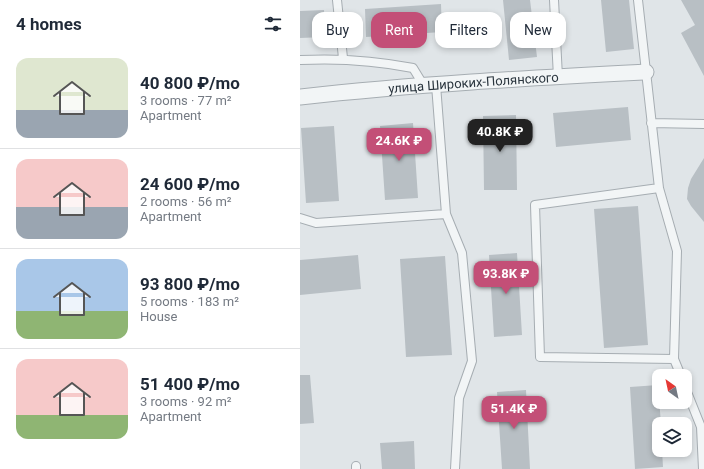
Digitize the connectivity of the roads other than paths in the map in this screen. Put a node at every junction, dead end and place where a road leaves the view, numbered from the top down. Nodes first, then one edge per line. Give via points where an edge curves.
1 (337, 0) edge
2 (554, 0) edge
3 (638, 0) edge
4 (343, 58) junction
5 (300, 60) edge
6 (646, 72) junction
7 (558, 77) junction
8 (430, 85) junction
9 (300, 97) edge
10 (651, 124) junction
11 (704, 124) edge
12 (659, 188) junction
13 (446, 214) junction
14 (300, 218) edge
15 (674, 359) junction
16 (678, 369) edge
17 (692, 403) edge
18 (703, 427) edge
19 (455, 469) edge
20 (704, 469) edge

1 - 4 lane
2 - 7 lane
3 - 6 lane
4 - 5 lane
4 - 8 lane via 413,68
6 - 7 street, улица Широких-Полянского
6 - 10 lane
7 - 8 street, улица Широких-Полянского
8 - 9 street, улица Широких-Полянского
8 - 13 lane
10 - 11 lane
10 - 12 lane
12 - 15 lane via 677,251
12 - 15 lane via 534,205 540,357
13 - 14 lane via 316,223
13 - 19 lane via 462,252 472,361 459,398
15 - 16 lane
17 - 18 lane
18 - 20 lane

